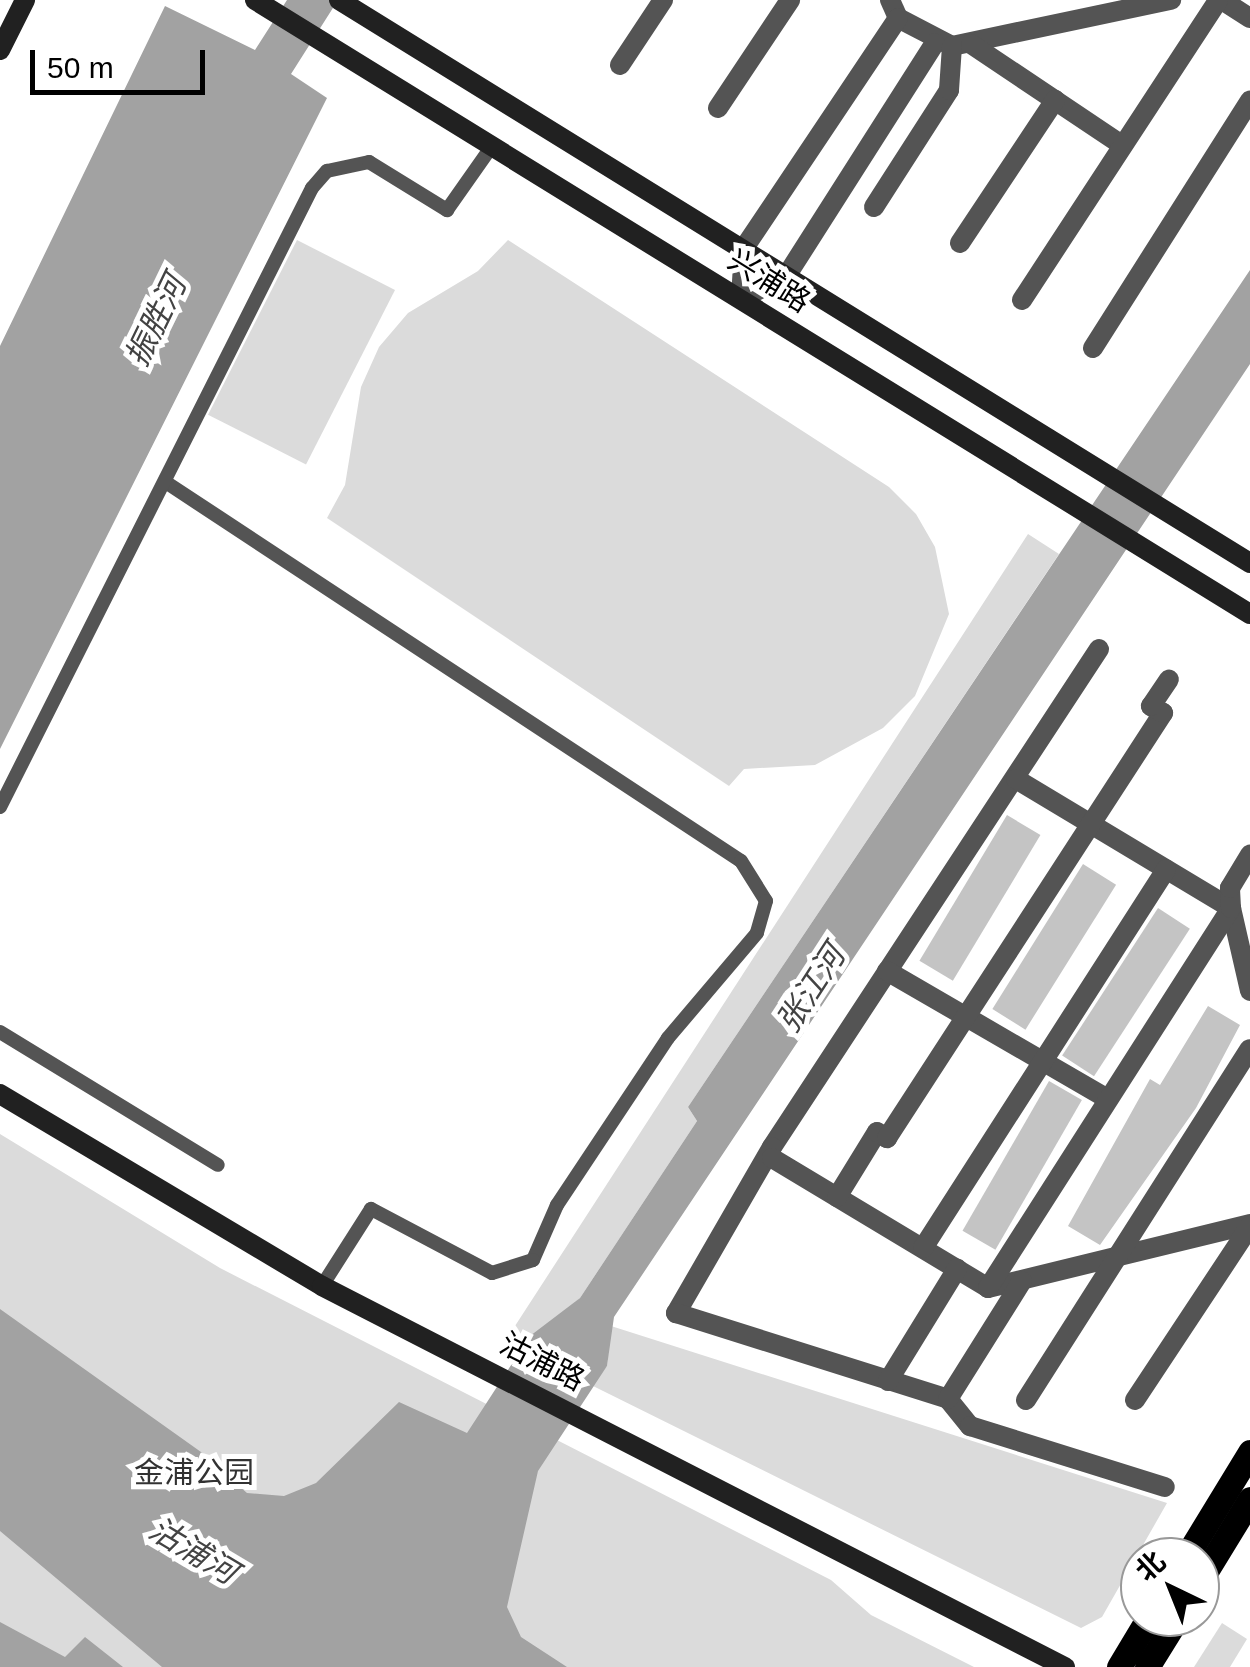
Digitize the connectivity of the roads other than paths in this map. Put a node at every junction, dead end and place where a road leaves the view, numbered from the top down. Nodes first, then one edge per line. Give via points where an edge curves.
1 (25, 0) edge
2 (255, 0) edge
3 (340, 0) edge
4 (664, 0) edge
5 (790, 0) edge
6 (1171, 0) edge
7 (1220, 0) edge
8 (894, 9) edge
9 (1248, 12) edge
10 (952, 44) junction
11 (0, 50) edge
12 (620, 65) dead end
13 (1054, 100) junction
14 (1250, 101) edge
15 (718, 108) dead end
16 (1122, 145) junction
17 (492, 146) junction
18 (874, 207) dead end
19 (960, 242) dead end
20 (744, 248) junction
21 (787, 275) junction
22 (741, 299) junction
23 (1022, 300) dead end
24 (1093, 348) dead end
25 (167, 483) junction
26 (1250, 563) edge
27 (1250, 614) edge
28 (1099, 649) dead end
29 (1169, 680) dead end
30 (1016, 779) junction
31 (0, 808) edge
32 (1090, 823) junction
33 (1250, 856) edge
34 (1166, 869) junction
35 (1231, 908) junction
36 (887, 970) junction
37 (1250, 991) edge
38 (965, 1016) junction
39 (0, 1032) edge
40 (1250, 1048) edge
41 (1044, 1062) junction
42 (0, 1094) edge
43 (1108, 1099) junction
44 (772, 1158) junction
45 (218, 1165) dead end
46 (837, 1197) junction
47 (1250, 1225) edge
48 (923, 1248) junction
49 (1116, 1263) junction
50 (957, 1269) junction
51 (1022, 1280) junction
52 (322, 1286) junction
53 (988, 1288) junction
54 (888, 1380) junction
55 (948, 1399) junction
56 (1026, 1400) dead end
57 (1136, 1400) dead end
58 (1250, 1452) edge
59 (1164, 1487) dead end
60 (1250, 1499) edge
61 (1198, 1537) edge
62 (1220, 1548) edge
63 (1137, 1637) edge
64 (1166, 1637) edge
65 (1065, 1667) edge
66 (1119, 1667) edge
67 (1148, 1667) edge

1 - 11 main road
2 - 17 main road, 兴浦路
3 - 20 main road, 兴浦路
4 - 12 street
5 - 15 street
6 - 10 street
7 - 9 street
7 - 16 street
8 - 10 street
8 - 20 street
10 - 13 street
10 - 18 street via 949,90
10 - 21 street
13 - 16 street
13 - 19 street
14 - 24 street
16 - 23 street
17 - 22 main road, 兴浦路
17 - 25 lane via 447,210 368,162 327,171
20 - 21 main road, 兴浦路
20 - 22 street
21 - 22 street
21 - 26 main road, 兴浦路
22 - 27 main road, 兴浦路
25 - 31 lane
25 - 52 lane via 742,861 766,902 757,933 668,1038 557,1205 534,1260 492,1273 370,1209
28 - 30 street
29 - 32 street via 1151,706 1162,713
30 - 32 street
30 - 36 street
32 - 34 street
32 - 38 street
33 - 35 street via 1230,888
34 - 35 street
34 - 41 street
35 - 37 street
35 - 43 street
36 - 38 street
36 - 44 street
38 - 41 street
38 - 46 street via 887,1138 877,1132
39 - 45 lane
40 - 49 street
41 - 43 street
41 - 48 street
42 - 52 main road, 沽浦路
43 - 53 street
44 - 46 street
44 - 54 street via 676,1313
46 - 48 street
47 - 49 street
47 - 57 street
48 - 50 street
49 - 51 street
49 - 56 street
50 - 53 street
50 - 54 street
51 - 53 street
51 - 55 street
52 - 65 main road, 沽浦路
54 - 55 street
55 - 59 street via 970,1426
58 - 61 main road
60 - 62 main road
63 - 66 main road
64 - 67 main road

